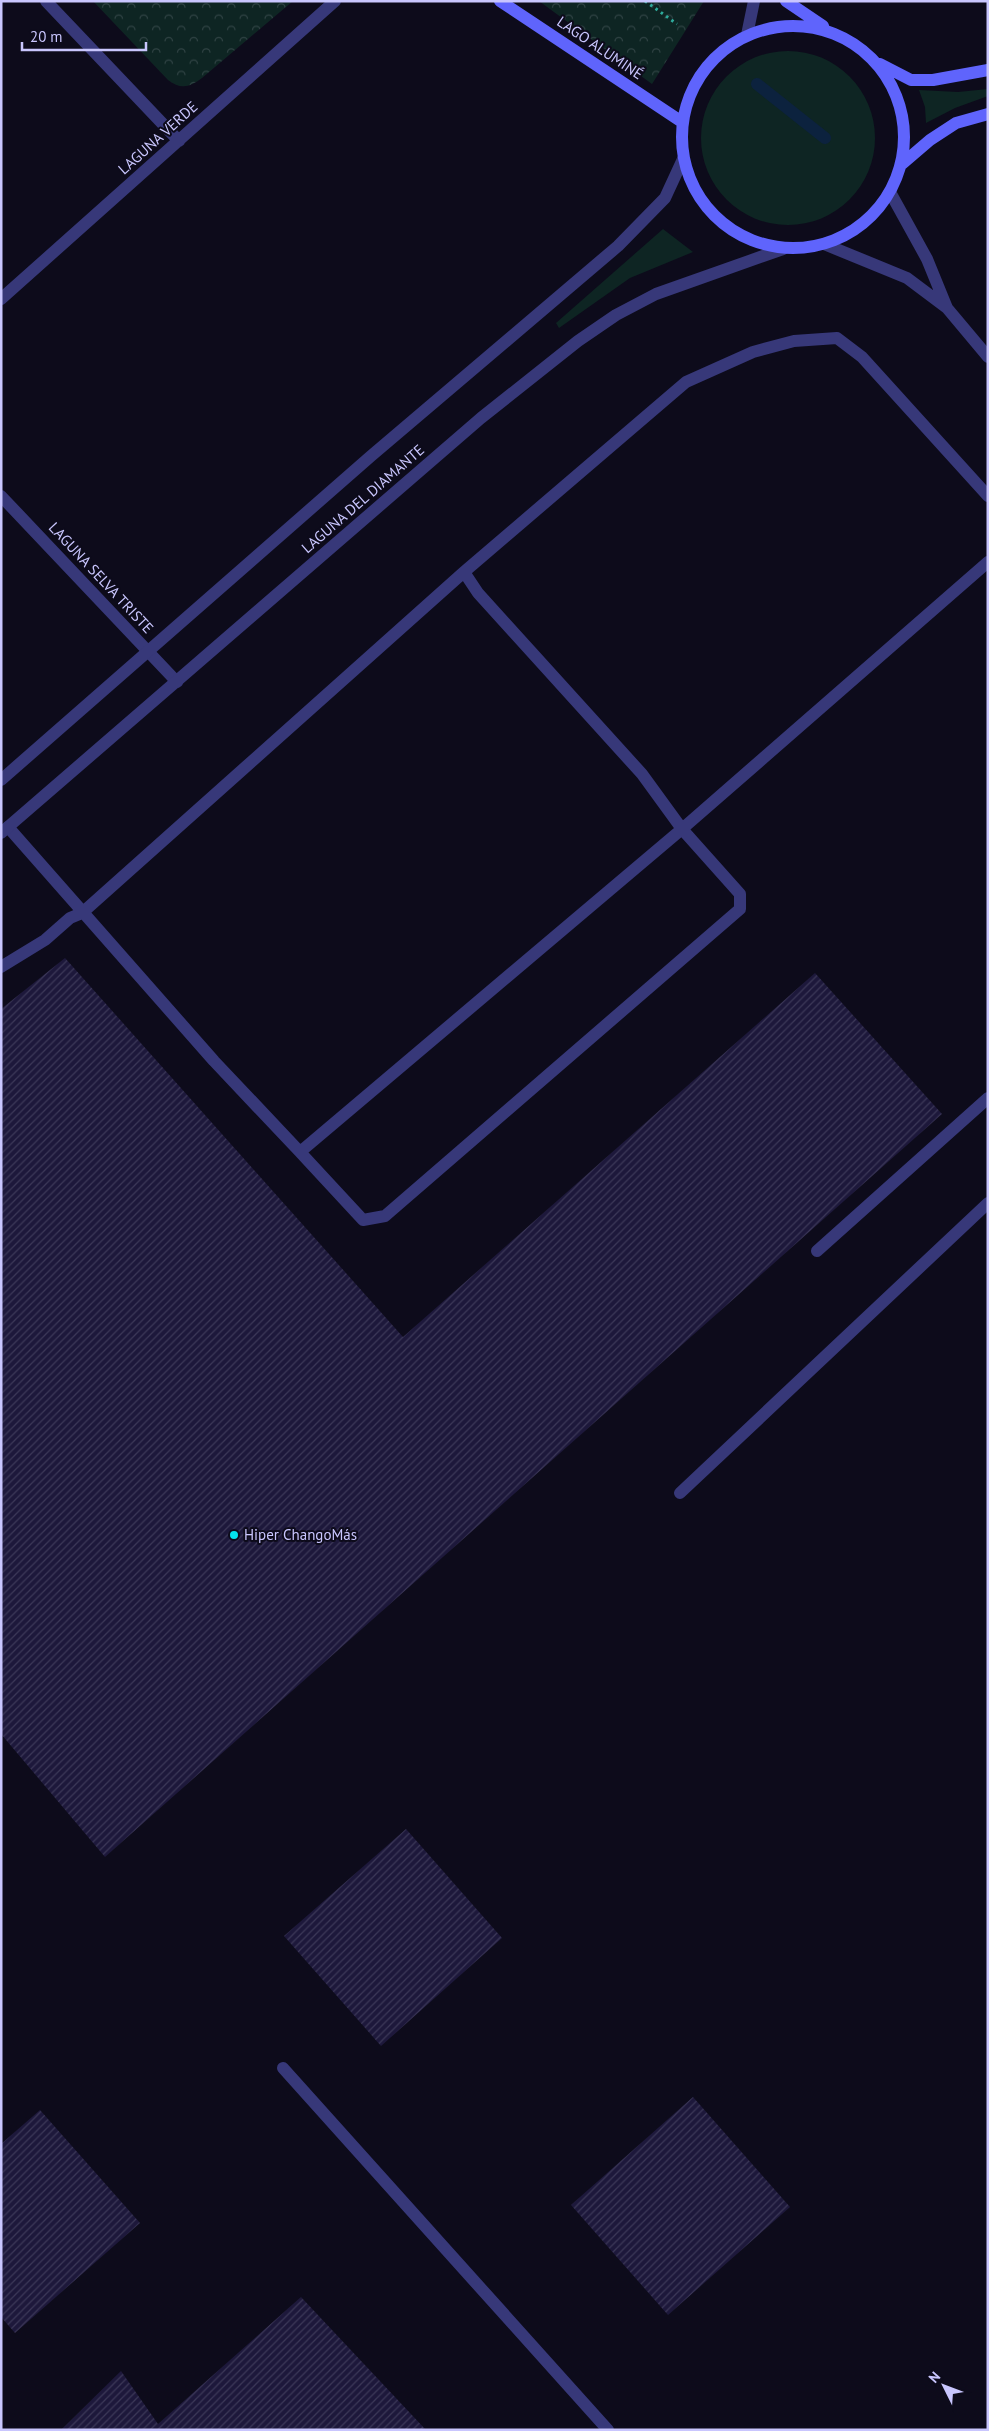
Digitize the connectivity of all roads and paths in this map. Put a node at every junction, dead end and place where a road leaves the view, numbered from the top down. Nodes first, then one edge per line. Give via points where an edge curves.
1 (46, 1) edge
2 (335, 1) edge
3 (500, 1) edge
4 (645, 1) edge
5 (754, 1) edge
6 (786, 1) edge
7 (678, 24) dead end
8 (829, 31) junction
9 (747, 35) junction
10 (879, 64) junction
11 (988, 70) edge
12 (988, 114) edge
13 (682, 122) junction
14 (179, 141) junction
15 (683, 159) junction
16 (902, 164) junction
17 (890, 192) junction
18 (824, 244) junction
19 (783, 249) junction
20 (1, 299) edge
21 (947, 308) junction
22 (988, 357) edge
23 (1, 496) edge
24 (988, 496) edge
25 (988, 562) edge
26 (464, 572) junction
27 (148, 651) junction
28 (177, 682) junction
29 (1, 780) edge
30 (682, 829) junction
31 (5, 830) edge
32 (82, 913) junction
33 (1, 966) edge
34 (988, 1098) edge
35 (300, 1152) junction
36 (988, 1203) edge
37 (817, 1251) dead end
38 (680, 1493) dead end
39 (283, 2068) dead end
40 (608, 2430) edge

1 - 14 street
2 - 14 street, LAGUNA VERDE
3 - 13 main road, LAGO ALUMINÉ
4 - 7 path
5 - 9 street
6 - 8 main road
8 - 9 main road via 787,25
8 - 10 main road via 856,44
9 - 13 main road via 716,56 693,86
10 - 11 main road via 911,80 933,80
10 - 16 main road via 899,102 905,134
12 - 16 main road via 956,123
13 - 15 main road
14 - 20 street, LAGUNA VERDE
15 - 19 main road via 696,193 721,223 754,242
15 - 27 street, LAGUNA DEL DIAMANTE via 665,198 618,246
16 - 17 main road
17 - 18 main road via 861,226
17 - 21 street via 927,259
18 - 19 main road
18 - 21 street via 907,278
19 - 28 street, LAGUNA DEL DIAMANTE via 656,294 616,315 578,341 481,418
21 - 22 street
23 - 27 street, LAGUNA SELVA TRISTE
24 - 26 street via 862,358 837,338 794,341 753,352 686,382
25 - 30 street
26 - 30 street via 478,593 642,774
26 - 32 street
27 - 28 street, LAGUNA SELVA TRISTE
27 - 29 street, LAGUNA DEL DIAMANTE
28 - 31 street, LAGUNA DEL DIAMANTE
30 - 35 street
30 - 35 street via 740,894 740,909 385,1216 363,1220
31 - 32 street
32 - 33 street
32 - 35 street
34 - 37 street
36 - 38 street
39 - 40 street

